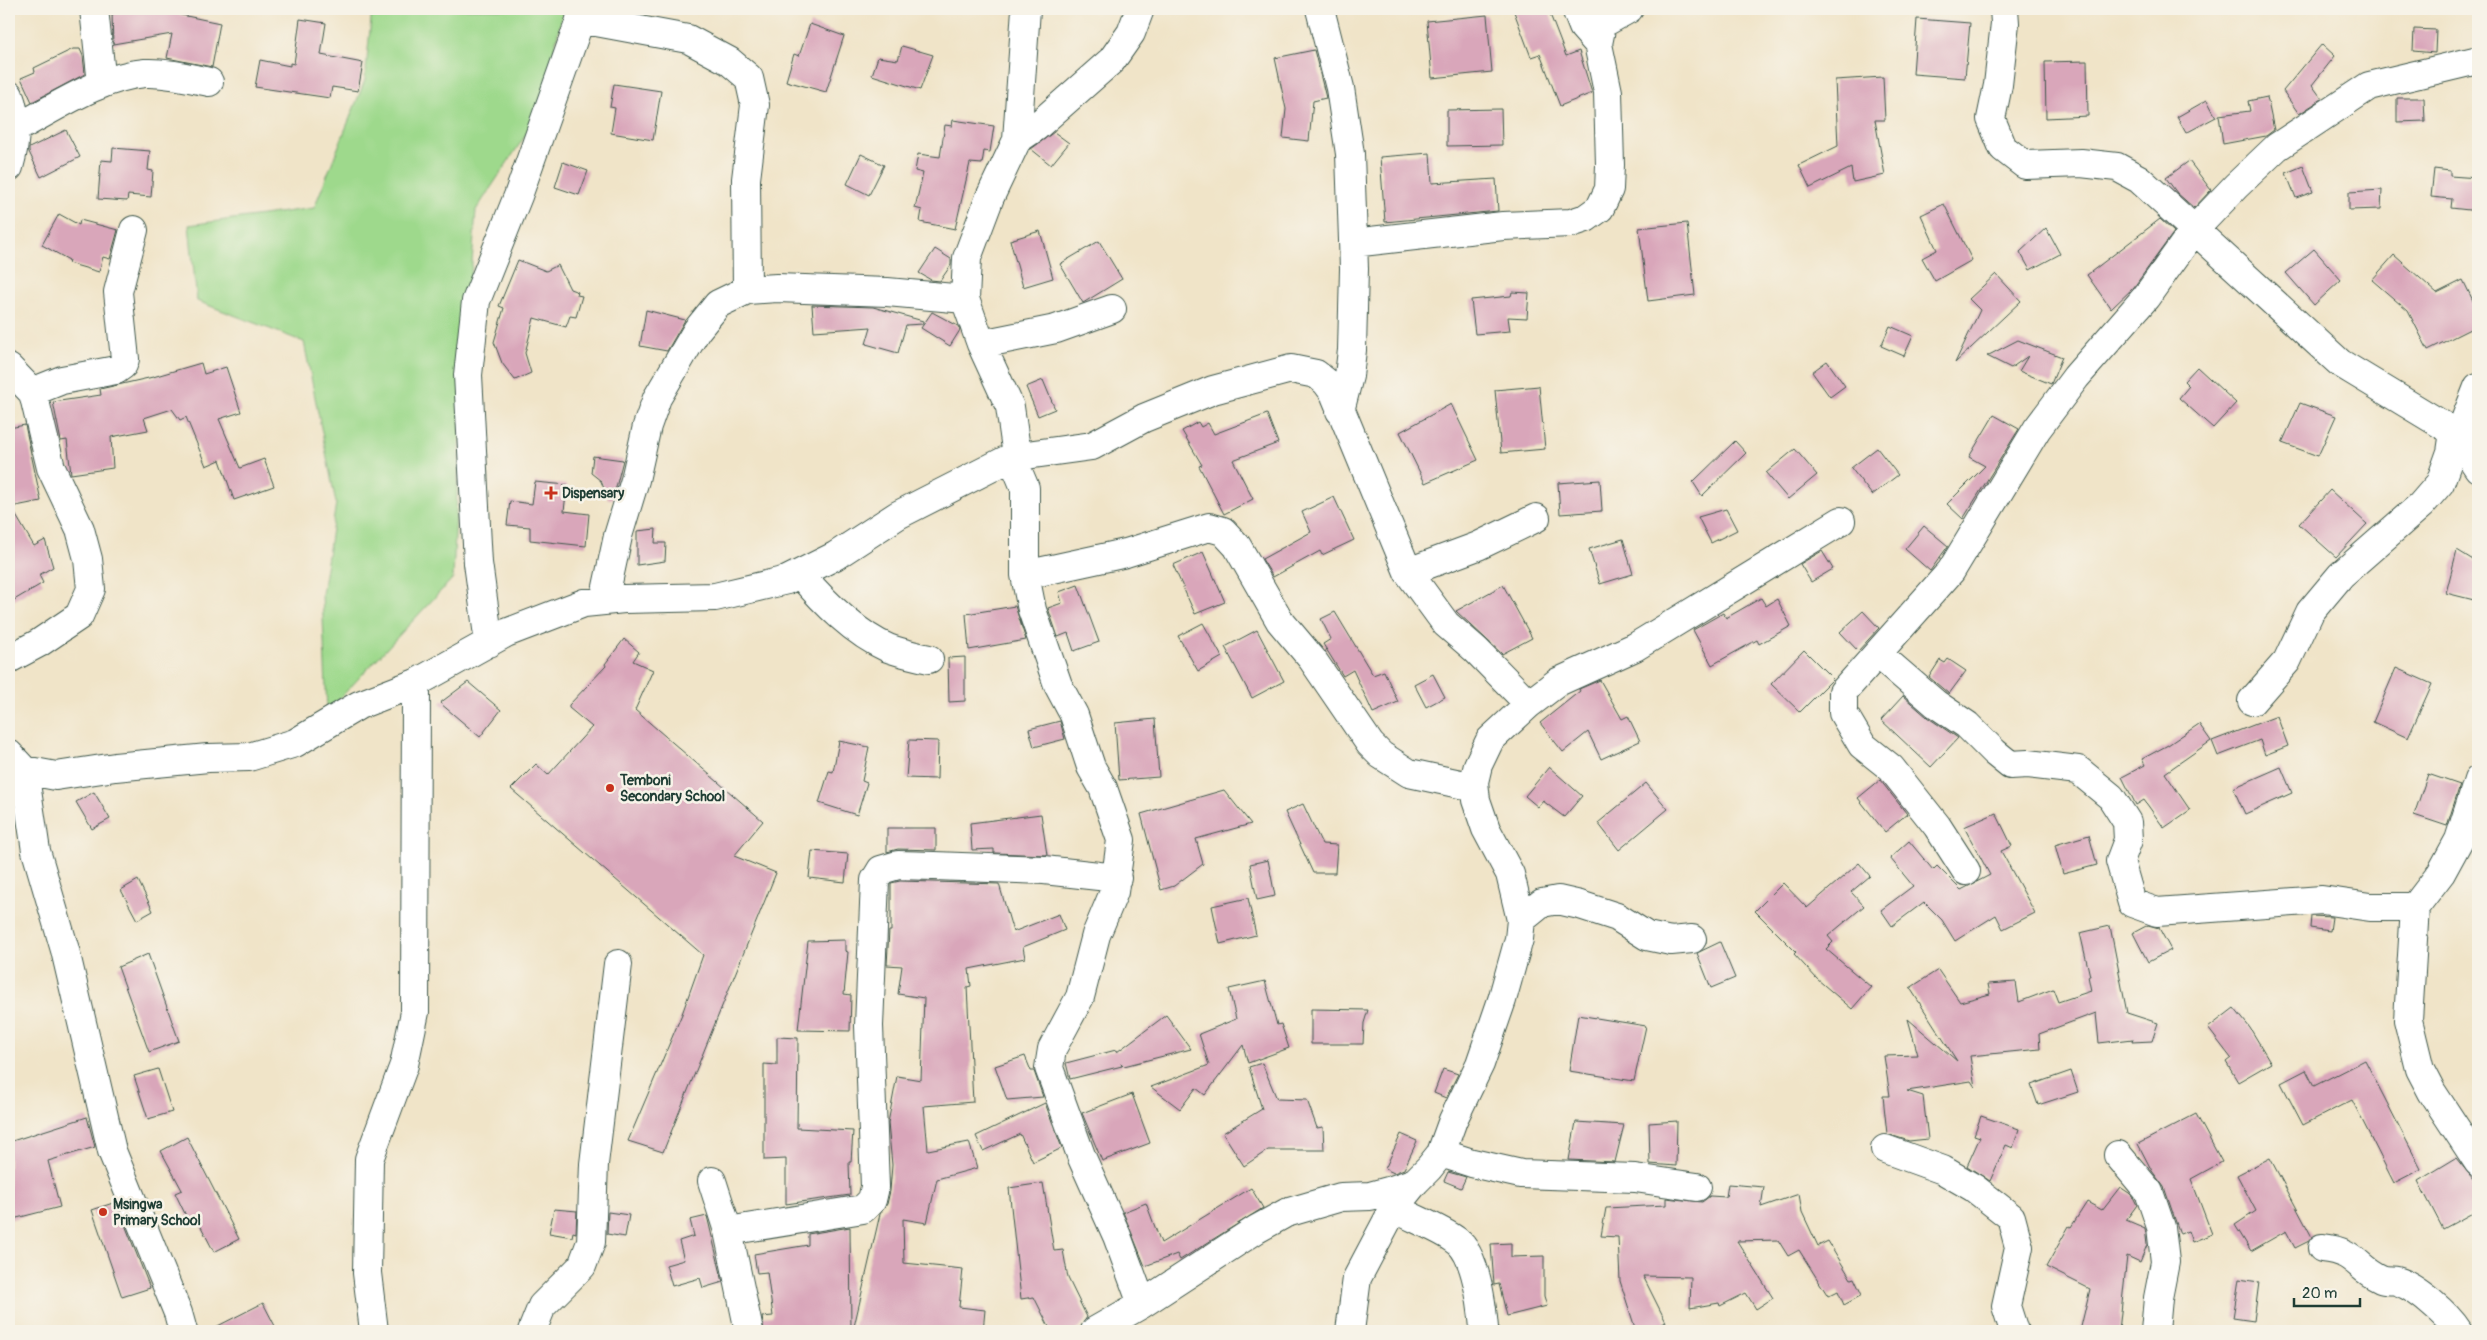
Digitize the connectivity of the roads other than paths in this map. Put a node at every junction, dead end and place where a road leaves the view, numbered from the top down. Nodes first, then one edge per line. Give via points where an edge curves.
1 (94, 9) edge
2 (1026, 9) edge
3 (1140, 9) edge
4 (1320, 9) edge
5 (1576, 9) edge
6 (1629, 9) edge
7 (2004, 9) edge
8 (582, 14) edge
9 (1598, 44) junction
10 (2478, 60) edge
11 (209, 82) dead end
12 (102, 84) junction
13 (9, 95) edge
14 (16, 129) junction
15 (1017, 140) junction
16 (9, 167) edge
17 (134, 230) dead end
18 (2194, 230) junction
19 (1353, 243) junction
20 (747, 290) junction
21 (965, 299) junction
22 (1112, 309) dead end
23 (980, 344) junction
24 (9, 368) edge
25 (2478, 387) edge
26 (32, 392) junction
27 (1340, 411) junction
28 (2456, 435) junction
29 (1014, 456) junction
30 (2478, 468) edge
31 (1536, 518) dead end
32 (1841, 521) dead end
33 (1408, 572) junction
34 (800, 574) junction
35 (1025, 575) junction
36 (604, 601) junction
37 (489, 643) junction
38 (1878, 654) junction
39 (9, 659) edge
40 (929, 659) dead end
41 (416, 683) junction
42 (2252, 701) dead end
43 (1529, 704) junction
44 (16, 762) edge
45 (2478, 780) edge
46 (1474, 787) junction
47 (1966, 871) dead end
48 (1117, 878) junction
49 (2415, 907) junction
50 (1521, 920) junction
51 (1692, 939) dead end
52 (618, 964) dead end
53 (1885, 1149) dead end
54 (1441, 1153) junction
55 (2118, 1155) dead end
56 (2478, 1162) edge
57 (712, 1181) dead end
58 (1415, 1182) junction
59 (1697, 1187) dead end
60 (1394, 1208) junction
61 (728, 1231) junction
62 (2322, 1248) dead end
63 (1142, 1304) junction
64 (1484, 1328) dead end
65 (1100, 1330) edge
66 (1347, 1330) edge
67 (183, 1331) edge
68 (374, 1331) edge
69 (532, 1331) edge
70 (749, 1331) edge
71 (2014, 1331) edge
72 (2155, 1331) edge
73 (2458, 1331) edge

1 - 12 street
2 - 15 street
3 - 15 street via 1131,33 1112,60
4 - 19 street via 1340,88 1350,154
5 - 9 street via 1583,27
6 - 9 street via 1602,24
7 - 18 street via 1999,76 1991,119 2002,148 2025,165 2081,163 2117,167 2139,179
8 - 20 street via 688,39 729,60 749,78 755,105 746,179
8 - 37 street via 518,196 476,301 468,375 478,563
9 - 19 street via 1608,92 1609,130 1609,189 1600,208 1572,223 1503,226
10 - 18 street via 2369,86 2277,147
11 - 12 street via 145,73
12 - 14 street
13 - 14 street
14 - 16 street
15 - 21 street via 990,197 968,258
17 - 26 street via 118,292 123,365 116,370 62,380
18 - 28 street via 2340,363
18 - 38 street via 2146,297 2076,376 2038,429 1951,571
19 - 27 street via 1352,350
20 - 21 street via 839,290
20 - 36 street via 718,304 697,330 657,398 618,536
21 - 23 street
22 - 23 street via 1056,329
23 - 29 street via 1010,407
24 - 26 street
25 - 28 street
26 - 39 street via 51,468 80,529 88,560 90,589 79,616
27 - 29 street via 1326,382 1316,374 1291,369 1213,390 1144,418 1092,446
27 - 33 street
28 - 30 street
28 - 42 street via 2440,482 2421,505 2341,575 2310,612 2287,661
29 - 34 street via 898,515 835,556
29 - 35 street via 1025,488
31 - 33 street via 1478,546
32 - 43 street via 1635,646 1558,682
33 - 43 street via 1446,624
34 - 36 street via 750,591 715,597
34 - 40 street via 836,611 871,638 888,648
35 - 46 street via 1126,553 1209,527 1223,531 1237,546 1280,621 1312,659 1370,744 1409,773
35 - 48 street via 1032,610 1058,686 1074,715 1121,840
36 - 37 street via 584,603 552,614
37 - 41 street
38 - 47 street via 1843,692 1843,713 1862,745 1891,768 1937,826
38 - 49 street via 2010,765 2078,770 2111,797 2127,822 2128,840 2120,861 2128,894 2132,904 2138,907 2157,912 2322,900 2370,907
41 - 44 street via 359,705 295,743 249,757 189,760 56,776
41 - 68 street via 415,1012 404,1065 369,1159 367,1273
43 - 46 street via 1490,740 1478,765
44 - 67 street via 36,851 65,950 112,1151
45 - 49 street via 2459,840 2441,873
46 - 50 street via 1486,829 1510,874
48 - 61 street via 1044,870 934,866 898,865 881,870 875,880 868,1026 875,1187 872,1200 863,1209
48 - 63 street via 1096,935 1080,997 1052,1049 1049,1068
49 - 56 street via 2408,1020 2420,1069
50 - 51 street via 1542,903 1558,900 1616,917 1647,936 1671,941
50 - 54 street via 1517,949 1493,1027
52 - 69 street via 594,1164 591,1242 582,1266 542,1306
53 - 71 street via 1943,1170 1974,1188 2011,1217 2019,1247 2006,1306
54 - 58 street
54 - 59 street via 1520,1174 1635,1178
55 - 72 street via 2149,1192 2161,1228 2165,1262
57 - 61 street
58 - 60 street
58 - 63 street via 1370,1196 1341,1198 1286,1213 1256,1229
60 - 64 street via 1456,1240 1467,1251 1481,1296
60 - 66 street via 1357,1278
61 - 70 street
62 - 73 street via 2340,1250 2382,1280 2396,1281 2415,1290 2453,1322
63 - 65 street

